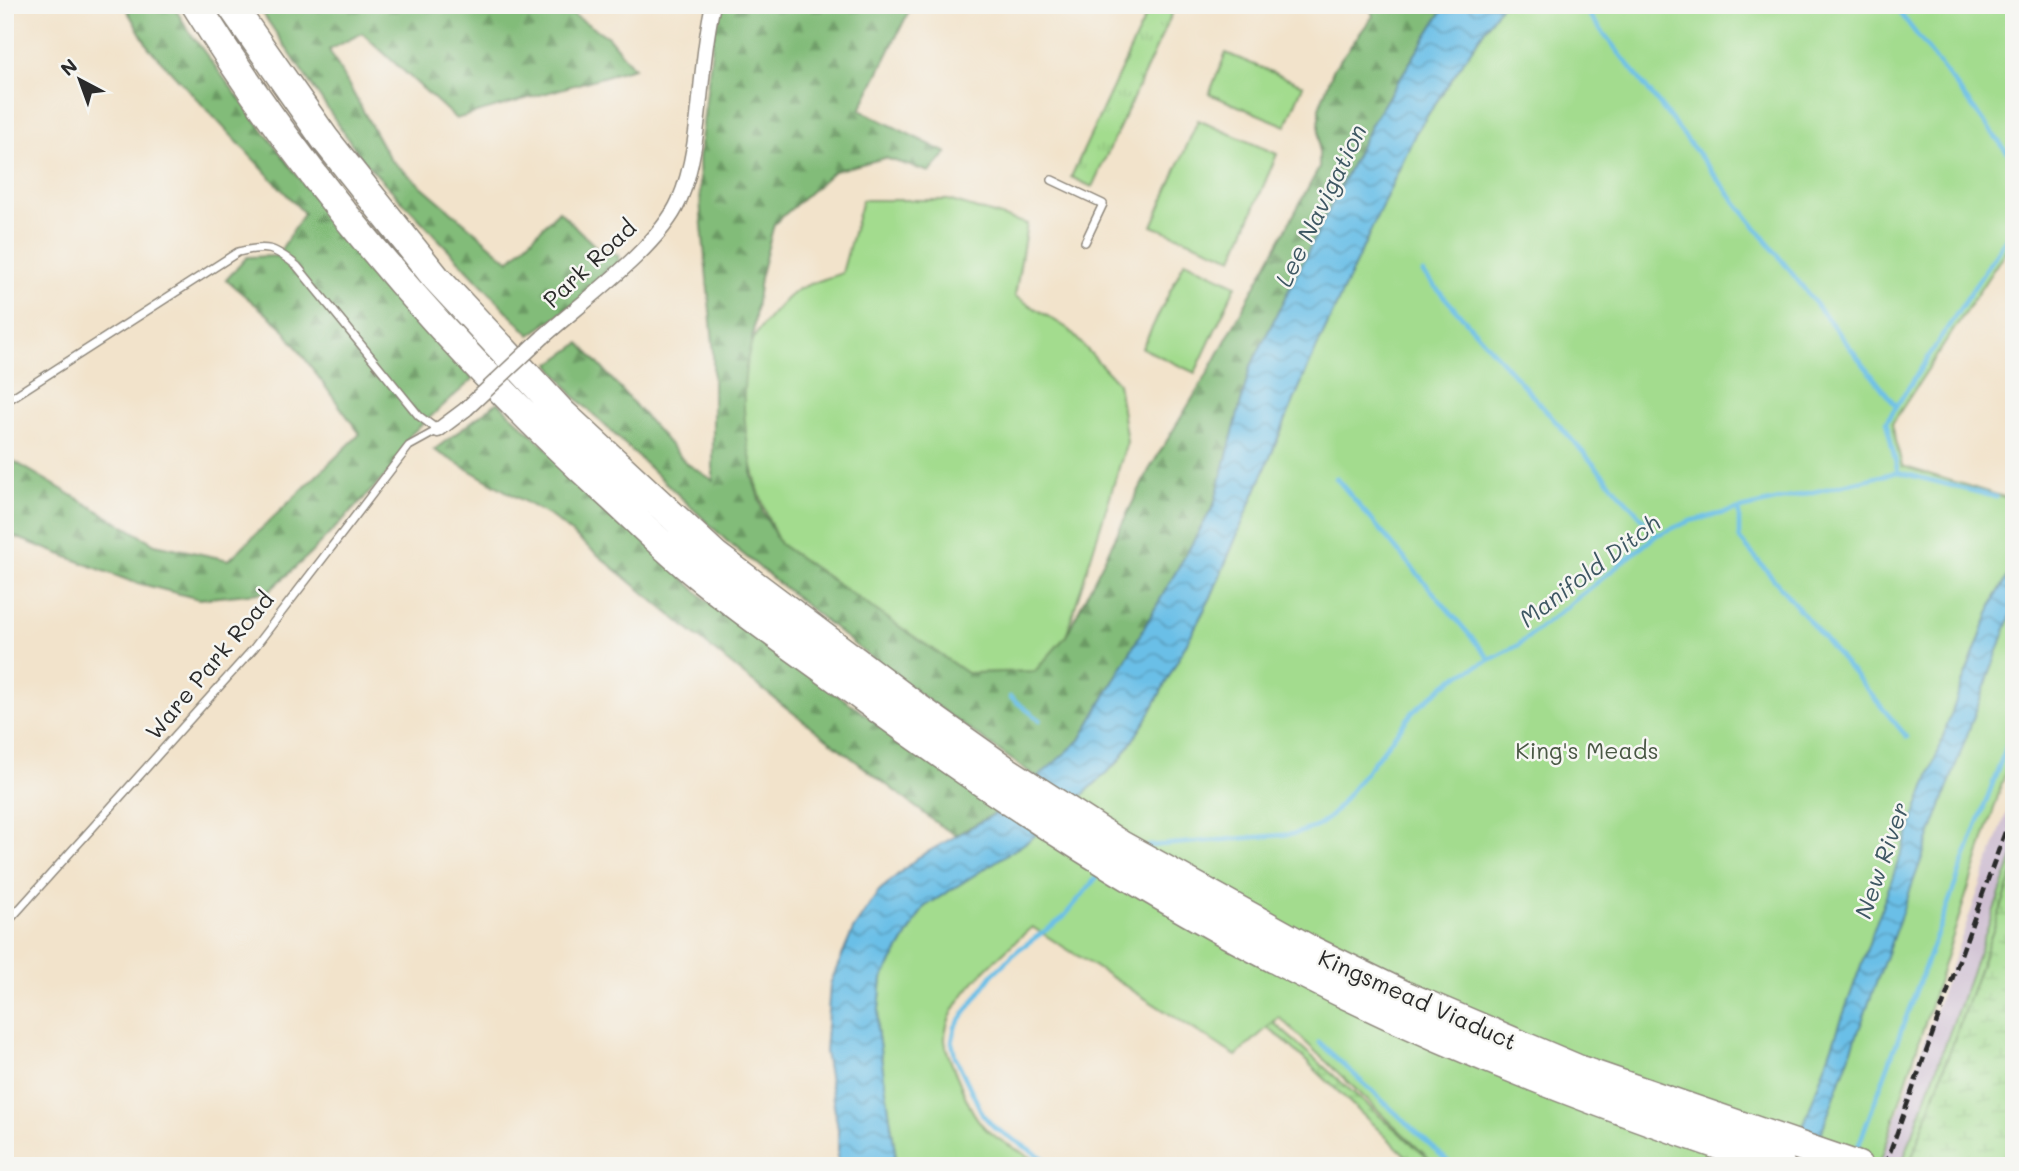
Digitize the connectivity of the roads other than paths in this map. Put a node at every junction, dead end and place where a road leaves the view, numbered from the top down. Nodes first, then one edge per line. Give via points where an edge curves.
1 (196, 5) edge
2 (231, 5) edge
3 (713, 5) edge
4 (1052, 180) dead end
5 (1085, 242) dead end
6 (5, 402) edge
7 (438, 430) junction
8 (1000, 781) junction
9 (5, 925) edge
10 (1781, 1166) edge
11 (1858, 1166) edge

1 - 8 highway via 301,160 416,298 542,433 698,576
2 - 8 highway via 325,139 436,278 562,413 716,556
3 - 7 street, Park Road, bridge via 689,170 678,203 606,285
4 - 5 lane via 1103,204
6 - 7 lane via 238,252 260,247 279,251 297,266 419,416
7 - 9 lane, Ware Park Road via 409,446 254,648
8 - 10 highway, Kingsmead Viaduct via 1112,868 1205,922 1395,1018 1571,1092
8 - 11 highway, Kingsmead Viaduct via 1214,899 1404,995 1580,1070

